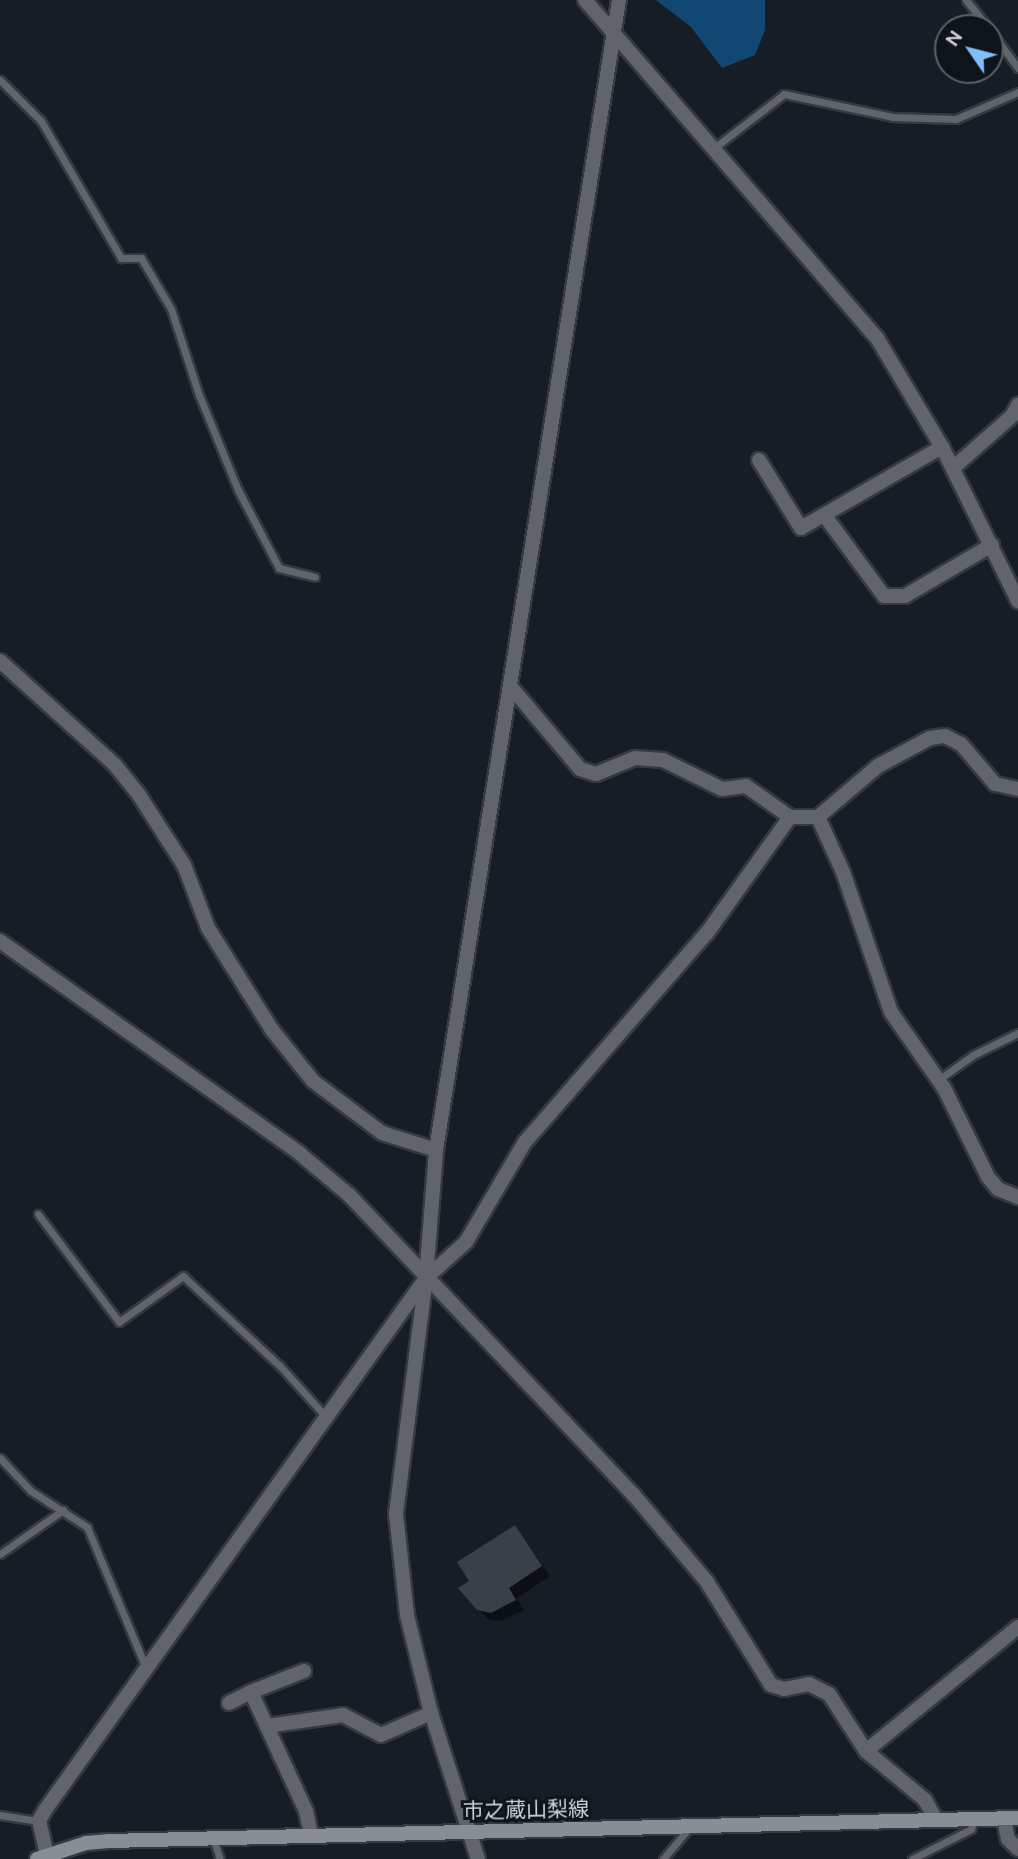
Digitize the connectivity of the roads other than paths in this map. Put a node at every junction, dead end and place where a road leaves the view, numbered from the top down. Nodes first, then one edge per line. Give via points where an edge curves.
1 (584, 0) edge
2 (619, 0) edge
3 (966, 0) edge
4 (977, 14) edge
5 (613, 35) junction
6 (1004, 49) edge
7 (1018, 68) edge
8 (0, 80) edge
9 (1018, 92) edge
10 (714, 148) junction
11 (1018, 405) edge
12 (942, 447) junction
13 (759, 460) dead end
14 (953, 468) junction
15 (825, 516) junction
16 (992, 545) junction
17 (315, 577) dead end
18 (1018, 601) edge
19 (0, 661) edge
20 (511, 687) junction
21 (1018, 789) edge
22 (790, 817) junction
23 (818, 817) junction
24 (0, 941) edge
25 (1018, 1033) edge
26 (938, 1080) junction
27 (436, 1150) junction
28 (1018, 1197) edge
29 (38, 1214) dead end
30 (426, 1278) junction
31 (327, 1419) junction
32 (0, 1458) edge
33 (63, 1510) junction
34 (0, 1554) edge
35 (1018, 1627) edge
36 (148, 1671) junction
37 (304, 1671) dead end
38 (251, 1692) junction
39 (229, 1703) dead end
40 (431, 1713) junction
41 (267, 1726) junction
42 (866, 1751) junction
43 (0, 1815) edge
44 (935, 1818) junction
45 (974, 1818) junction
46 (1011, 1818) edge
47 (39, 1821) junction
48 (691, 1825) junction
49 (466, 1831) junction
50 (310, 1835) junction
51 (213, 1838) junction
52 (1018, 1849) edge
53 (42, 1857) edge
54 (220, 1859) edge
55 (478, 1859) edge
56 (663, 1859) edge
57 (912, 1859) edge

1 - 5 street
2 - 5 street
3 - 4 lane
5 - 10 street
5 - 20 street
6 - 7 lane
8 - 17 lane via 41,121 121,258 141,258 171,309 224,455 279,568
9 - 10 lane via 956,119 893,117 784,93
10 - 12 street via 877,338
11 - 14 street via 1012,416
12 - 14 street
12 - 15 street
13 - 15 street via 802,528
14 - 16 street
15 - 16 street via 884,596 905,596
16 - 18 street
19 - 27 street via 115,765 139,795 184,865 208,928 272,1030 313,1081 382,1133
20 - 22 street via 580,769 596,774 635,758 663,760 722,789 747,786
20 - 27 street
21 - 23 street via 995,784 961,744 945,736 930,738 878,766
22 - 23 street
22 - 30 street via 707,933 525,1142 466,1242
23 - 26 street via 843,873 891,1012
24 - 30 street via 299,1153 350,1196
25 - 26 lane via 973,1055
26 - 28 street via 988,1177 998,1189
27 - 30 street
29 - 31 lane via 119,1322 183,1276 280,1366
30 - 31 street
30 - 40 street via 396,1514 407,1615
30 - 42 street via 640,1502 707,1582 771,1685 784,1689 808,1684 829,1694
31 - 36 street
32 - 33 lane via 31,1490
33 - 34 lane
33 - 36 lane via 93,1536 104,1573
35 - 42 street
36 - 47 street
37 - 38 street
38 - 39 street
38 - 41 street
40 - 41 street via 381,1735 343,1715
40 - 49 street
41 - 50 street via 306,1811
42 - 44 street via 925,1800
43 - 47 lane
44 - 45 main road, 市之蔵山梨線
44 - 48 main road, 市之蔵山梨線
45 - 46 main road, 市之蔵山梨線
45 - 57 lane via 971,1829
46 - 52 street via 1008,1839
47 - 53 street
48 - 49 main road, 市之蔵山梨線
48 - 56 lane
49 - 50 main road, 市之蔵山梨線
49 - 55 street
50 - 51 main road, 市之蔵山梨線
51 - 53 main road, 市之蔵山梨線 via 86,1843
51 - 54 lane

